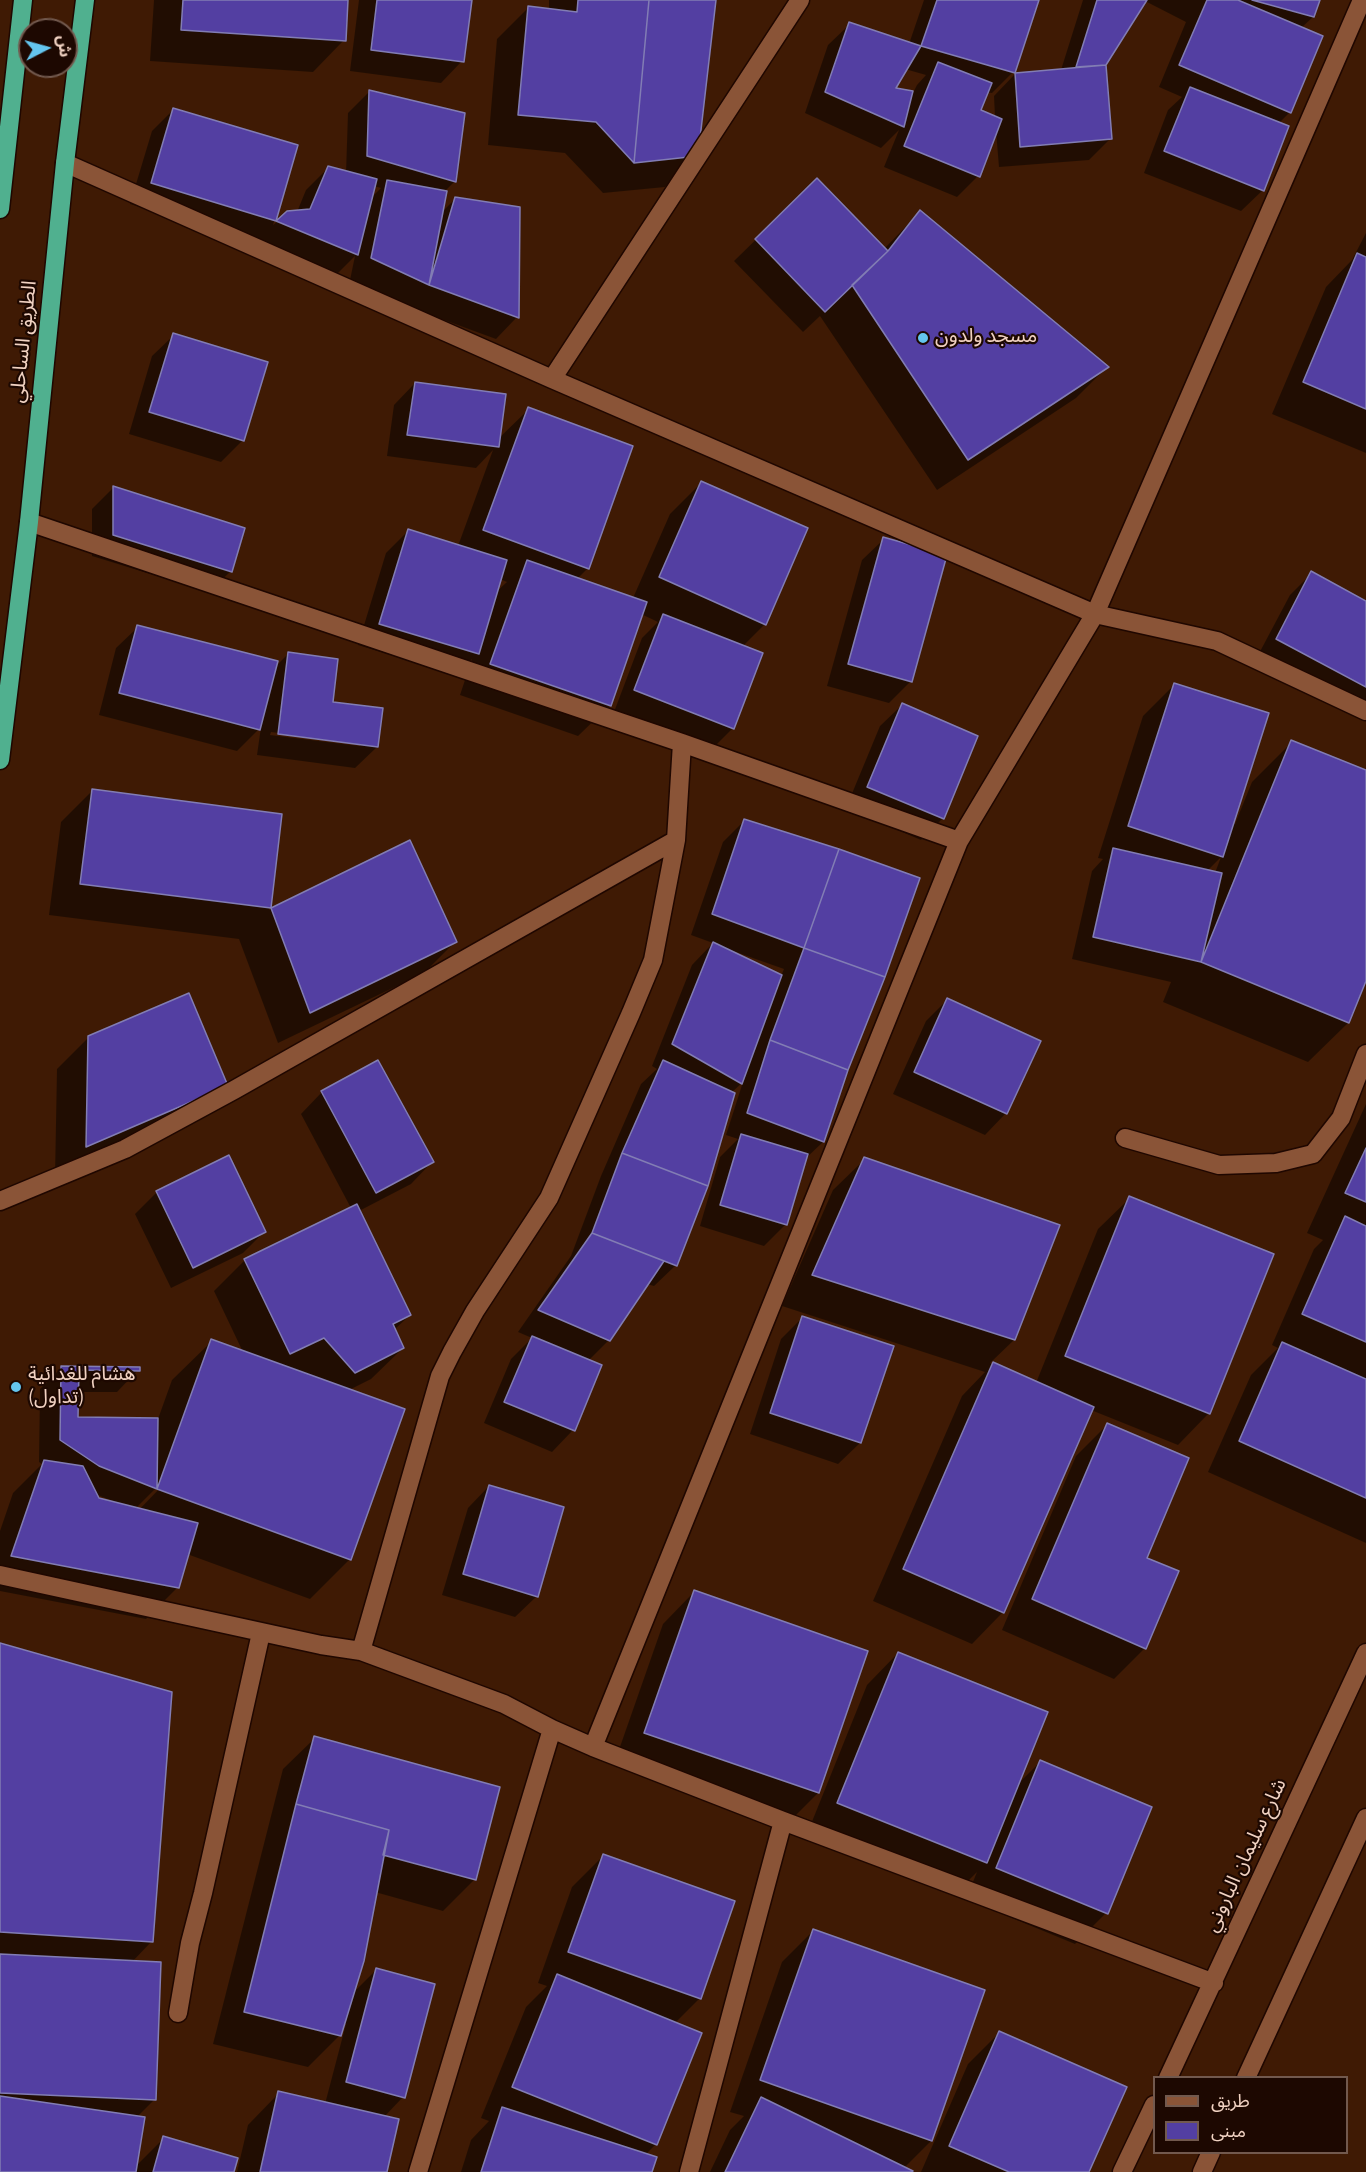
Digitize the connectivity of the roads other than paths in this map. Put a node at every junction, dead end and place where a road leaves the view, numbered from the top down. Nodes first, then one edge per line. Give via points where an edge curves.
1 (23, 0) edge
2 (85, 0) edge
3 (800, 0) edge
4 (1362, 0) edge
5 (65, 163) junction
6 (0, 209) edge
7 (552, 379) junction
8 (29, 522) junction
9 (1095, 614) junction
10 (1366, 711) edge
11 (682, 743) junction
12 (0, 759) edge
13 (676, 840) junction
14 (959, 842) junction
15 (1366, 1054) edge
16 (1125, 1138) dead end
17 (0, 1201) edge
18 (0, 1575) edge
19 (261, 1632) junction
20 (361, 1651) junction
21 (1366, 1653) edge
22 (552, 1729) junction
23 (593, 1747) junction
24 (1366, 1818) edge
25 (783, 1821) junction
26 (1214, 1983) junction
27 (178, 2013) dead end
28 (1169, 2076) edge
29 (1247, 2076) edge
30 (1153, 2109) edge
31 (1211, 2154) edge
32 (418, 2172) edge
33 (689, 2172) edge
34 (1122, 2172) edge
35 (1203, 2172) edge

1 - 6 highway
2 - 5 highway, الطريق الساحلي
3 - 7 street
4 - 9 street
5 - 7 street
5 - 8 highway, الطريق الساحلي
7 - 9 street
8 - 11 street
8 - 12 highway, الطريق الساحلي
9 - 10 street via 1217,642
9 - 14 street
11 - 13 street
11 - 14 street
13 - 17 street via 125,1149
13 - 20 street via 653,960 631,1014 549,1198 475,1311 440,1376
14 - 23 street
15 - 16 street via 1341,1118 1313,1154 1276,1162 1218,1165
18 - 19 street
19 - 20 street
19 - 27 street via 190,1943
20 - 22 street via 504,1704
21 - 26 street, شارع سليمان الباروني
22 - 23 street
22 - 32 street
23 - 25 street
24 - 29 street
25 - 26 street
25 - 33 street
26 - 28 street, شارع سليمان الباروني
30 - 34 street
31 - 35 street

